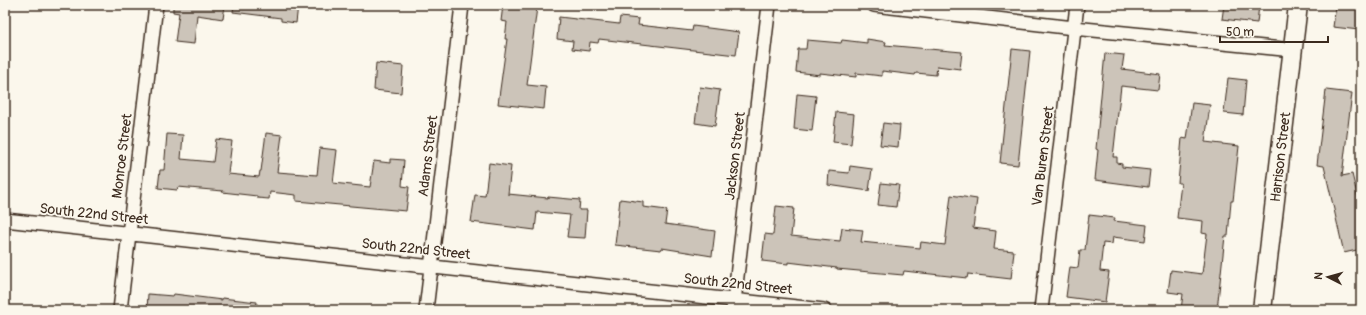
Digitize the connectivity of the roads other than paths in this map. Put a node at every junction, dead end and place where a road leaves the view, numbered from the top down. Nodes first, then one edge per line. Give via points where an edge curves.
1 (156, 5) edge
2 (462, 5) edge
3 (769, 5) edge
4 (874, 5) edge
5 (1077, 5) edge
6 (1298, 5) edge
7 (1074, 28) junction
8 (1293, 50) junction
9 (5, 220) edge
10 (129, 234) junction
11 (431, 267) junction
12 (734, 305) edge
13 (120, 310) edge
14 (426, 310) edge
15 (824, 310) edge
16 (1041, 310) edge
17 (1262, 310) edge

1 - 10 street, Monroe Street
2 - 11 street, Adams Street
3 - 12 street, Jackson Street
4 - 7 street
5 - 7 street, Van Buren Street
6 - 8 street, Harrison Street
7 - 8 street
7 - 16 street, Van Buren Street
8 - 17 street, Harrison Street
9 - 10 street, South 22nd Street
10 - 11 street, South 22nd Street
10 - 13 street, Monroe Street
11 - 12 street, South 22nd Street
11 - 14 street, Adams Street
12 - 15 street, South 22nd Street

